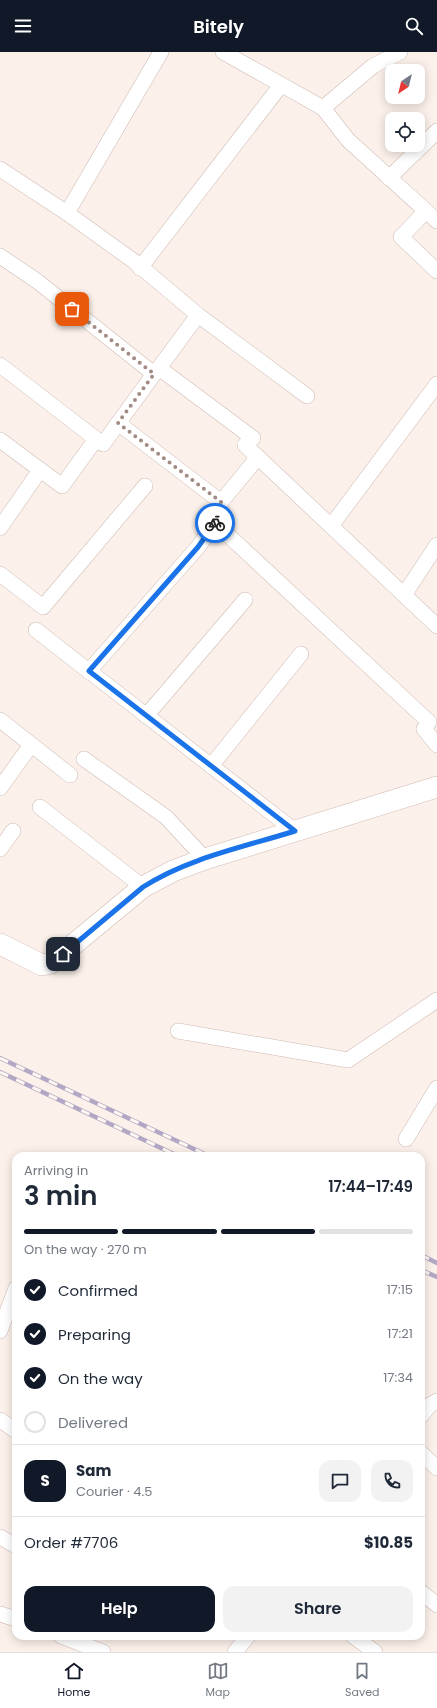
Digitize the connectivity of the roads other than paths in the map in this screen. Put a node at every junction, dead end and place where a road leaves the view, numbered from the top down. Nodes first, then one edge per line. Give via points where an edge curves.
1 (161, 52) edge
2 (223, 52) edge
3 (400, 52) edge
4 (281, 85) junction
5 (323, 108) junction
6 (437, 131) edge
7 (0, 169) edge
8 (389, 178) junction
9 (68, 213) junction
10 (432, 216) edge
11 (0, 256) edge
12 (140, 268) junction
13 (437, 271) edge
14 (198, 315) junction
15 (0, 365) edge
16 (156, 371) junction
17 (437, 384) edge
18 (307, 396) dead end
19 (118, 423) junction
20 (96, 439) junction
21 (0, 440) edge
22 (258, 457) junction
23 (40, 470) junction
24 (145, 486) dead end
25 (221, 502) junction
26 (215, 523) junction
27 (331, 526) junction
28 (0, 528) edge
29 (437, 545) edge
30 (0, 574) edge
31 (404, 595) junction
32 (245, 600) dead end
33 (437, 626) edge
34 (36, 630) dead end
35 (301, 654) dead end
36 (91, 673) junction
37 (146, 716) junction
38 (0, 720) edge
39 (31, 745) junction
40 (437, 746) edge
41 (84, 759) dead end
42 (211, 766) junction
43 (70, 775) dead end
44 (437, 787) edge
45 (0, 788) edge
46 (40, 807) dead end
47 (13, 831) dead end
48 (295, 831) junction
49 (0, 849) edge
50 (205, 859) junction
51 (143, 887) junction
52 (0, 944) edge
53 (437, 1000) edge
54 (178, 1031) dead end
55 (437, 1088) edge
56 (406, 1139) dead end
57 (12, 1312) edge
58 (0, 1331) edge
59 (437, 1401) edge
60 (425, 1411) edge
61 (0, 1420) edge
62 (12, 1428) edge
63 (425, 1458) edge
64 (437, 1468) edge
65 (0, 1536) edge
66 (12, 1544) edge
67 (425, 1595) edge
68 (437, 1605) edge
69 (0, 1614) edge
70 (12, 1618) edge
71 (73, 1640) edge
72 (245, 1640) edge
73 (358, 1640) edge
74 (84, 1644) edge
75 (103, 1652) edge
76 (235, 1652) edge
77 (375, 1652) edge

1 - 9 street
2 - 4 street
3 - 5 street via 373,66
4 - 5 street
4 - 12 street
5 - 8 street via 348,140
6 - 8 street
7 - 9 street
8 - 10 street
9 - 12 street
10 - 13 street via 401,237
11 - 16 street
12 - 14 street
14 - 16 street
14 - 18 street
15 - 20 street
16 - 19 street
16 - 22 street via 253,438 245,445
17 - 27 street
19 - 20 street via 103,444
19 - 25 street
20 - 23 street via 62,486
21 - 23 street
22 - 25 street
22 - 27 street
23 - 28 street
24 - 30 street via 43,607
25 - 26 street
26 - 36 street via 198,547 89,671
26 - 40 street via 429,722 424,729
27 - 31 street
29 - 31 street
31 - 33 street
32 - 37 street
34 - 36 street
35 - 42 street
36 - 37 street
37 - 42 street
38 - 39 street
39 - 43 street
39 - 45 street
41 - 50 street via 166,817
42 - 48 street
44 - 48 street
46 - 51 street
47 - 49 street
48 - 50 street
50 - 51 street via 173,871
51 - 52 street via 51,964 42,965
53 - 54 street via 348,1060
55 - 56 street
57 - 58 street
59 - 60 street
61 - 62 street
63 - 64 street
65 - 66 street
67 - 68 street
69 - 70 street
71 - 74 street
72 - 76 street
73 - 77 street
74 - 75 street

